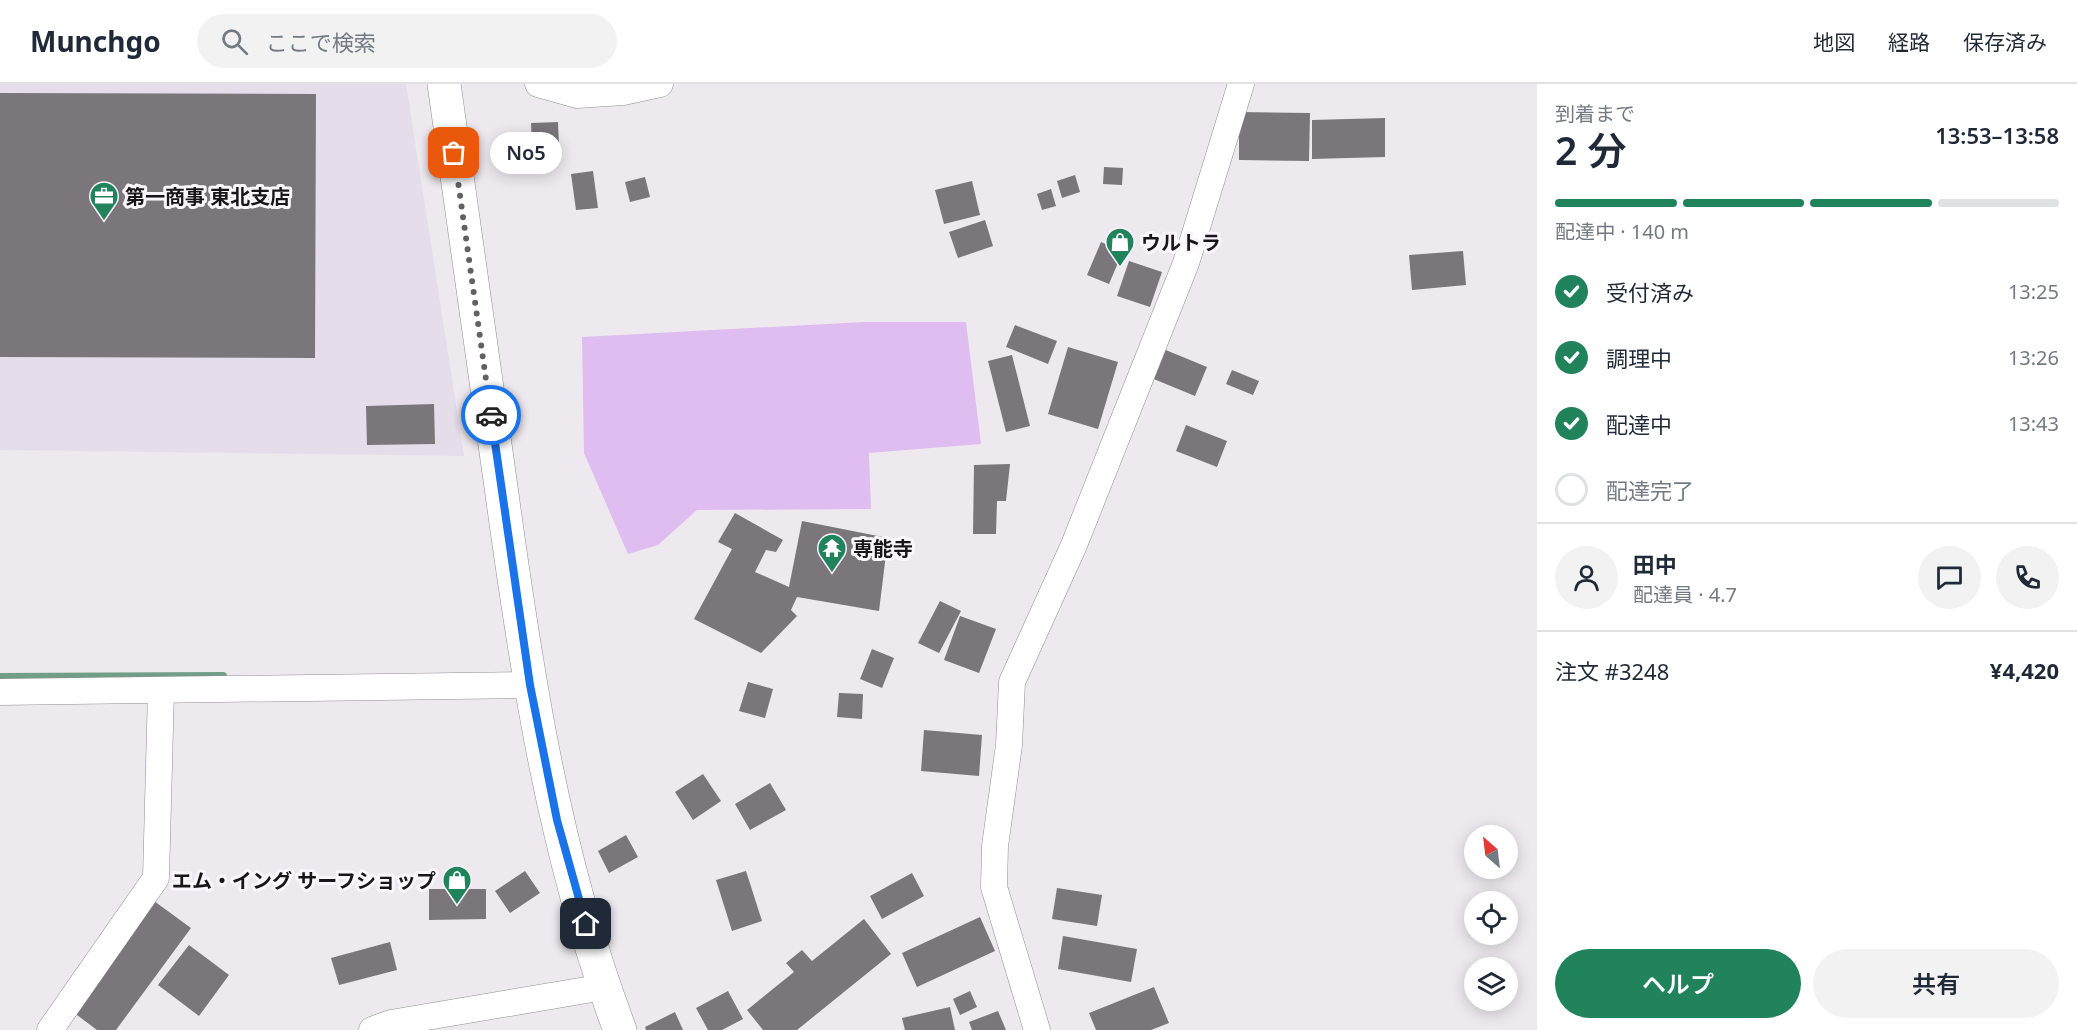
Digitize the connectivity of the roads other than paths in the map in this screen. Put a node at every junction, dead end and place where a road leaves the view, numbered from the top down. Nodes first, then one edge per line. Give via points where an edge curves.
1 (444, 84) edge
2 (538, 84) edge
3 (660, 84) edge
4 (1241, 84) edge
5 (530, 685) junction
6 (160, 691) junction
7 (0, 692) edge
8 (604, 987) junction
9 (50, 1030) edge
10 (372, 1030) edge
11 (620, 1030) edge
12 (1037, 1030) edge

1 - 5 main road
2 - 3 street via 577,95 623,92
4 - 12 street via 1186,263 1074,545 1012,682 993,887
5 - 6 street
5 - 8 main road via 557,820
6 - 7 street
6 - 9 street via 156,878
8 - 10 street via 391,1023
8 - 11 main road

